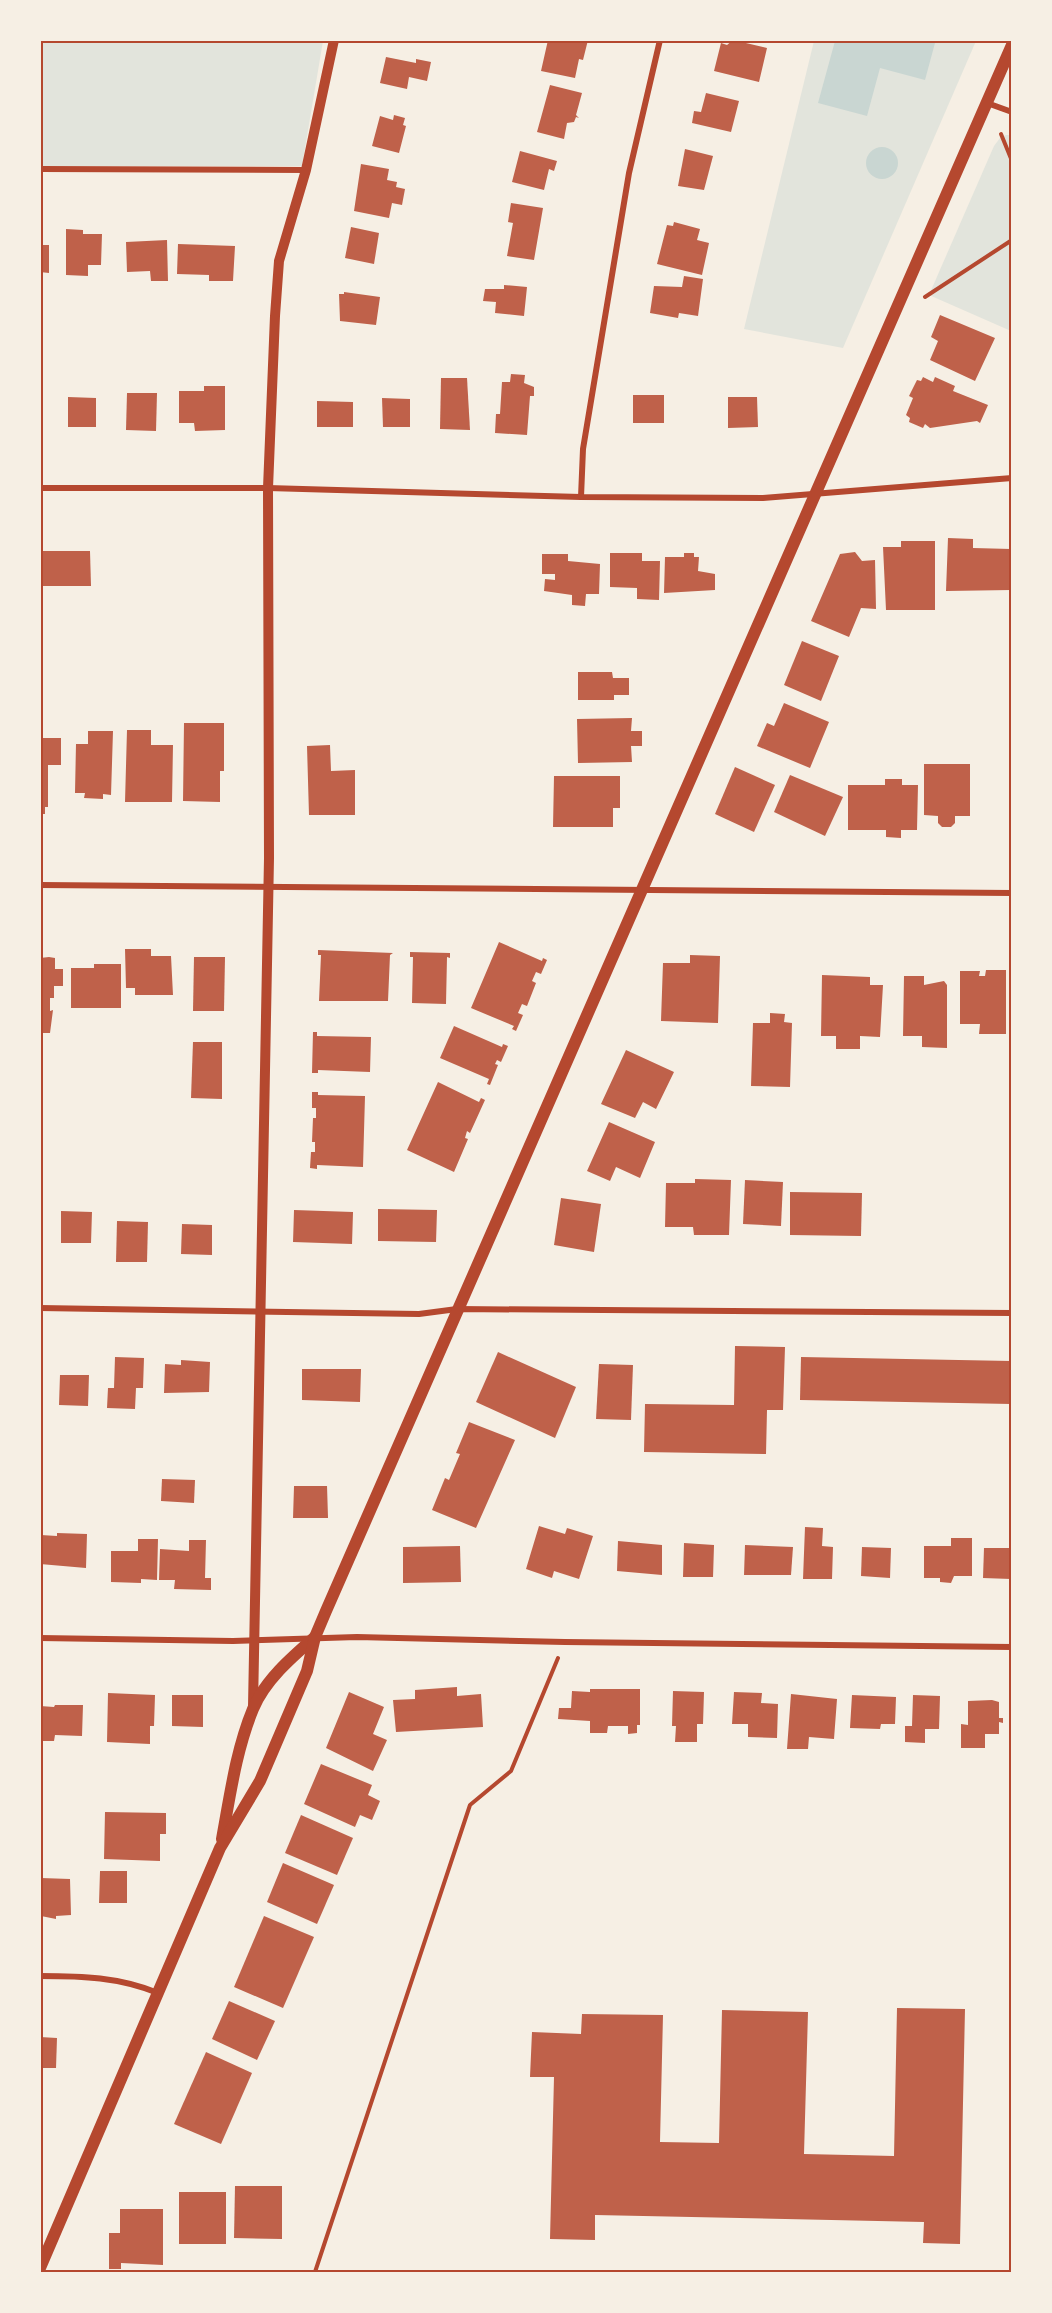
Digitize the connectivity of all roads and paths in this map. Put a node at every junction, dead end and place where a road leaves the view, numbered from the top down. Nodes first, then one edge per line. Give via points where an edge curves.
1 (334, 40) edge
2 (660, 40) edge
3 (1011, 45) edge
4 (986, 103) junction
5 (1011, 112) edge
6 (1001, 134) dead end
7 (1011, 161) edge
8 (40, 170) edge
9 (306, 170) junction
10 (1011, 240) edge
11 (925, 297) dead end
12 (1011, 478) edge
13 (40, 488) edge
14 (268, 488) junction
15 (815, 495) junction
16 (580, 497) junction
17 (40, 885) edge
18 (268, 886) junction
19 (642, 889) junction
20 (1011, 892) edge
21 (40, 1308) edge
22 (457, 1309) junction
23 (261, 1311) junction
24 (1011, 1313) edge
25 (315, 1637) junction
26 (40, 1638) edge
27 (254, 1640) junction
28 (565, 1642) junction
29 (1011, 1647) edge
30 (253, 1708) junction
31 (220, 1848) junction
32 (40, 1976) edge
33 (158, 1994) junction
34 (40, 2268) edge
35 (315, 2272) edge

1 - 9 street
2 - 16 street via 629,173 583,449
3 - 4 main road
4 - 5 street
4 - 15 main road
6 - 7 path
8 - 9 street
9 - 14 street via 279,261
10 - 11 path
12 - 15 street
13 - 14 street
14 - 16 street
14 - 18 street
15 - 16 street
15 - 19 main road
17 - 18 street
18 - 19 street
18 - 23 street
19 - 20 street
19 - 22 main road
21 - 23 street
22 - 23 street via 419,1314
22 - 24 street
22 - 25 main road
23 - 27 street
25 - 27 street
25 - 28 street
25 - 30 main road via 286,1662
25 - 31 main road via 307,1671 260,1781
26 - 27 street
27 - 30 street
28 - 29 street
28 - 35 path via 511,1771 470,1805
30 - 31 main road via 234,1773
31 - 33 main road
32 - 33 street via 108,1978
33 - 34 main road

